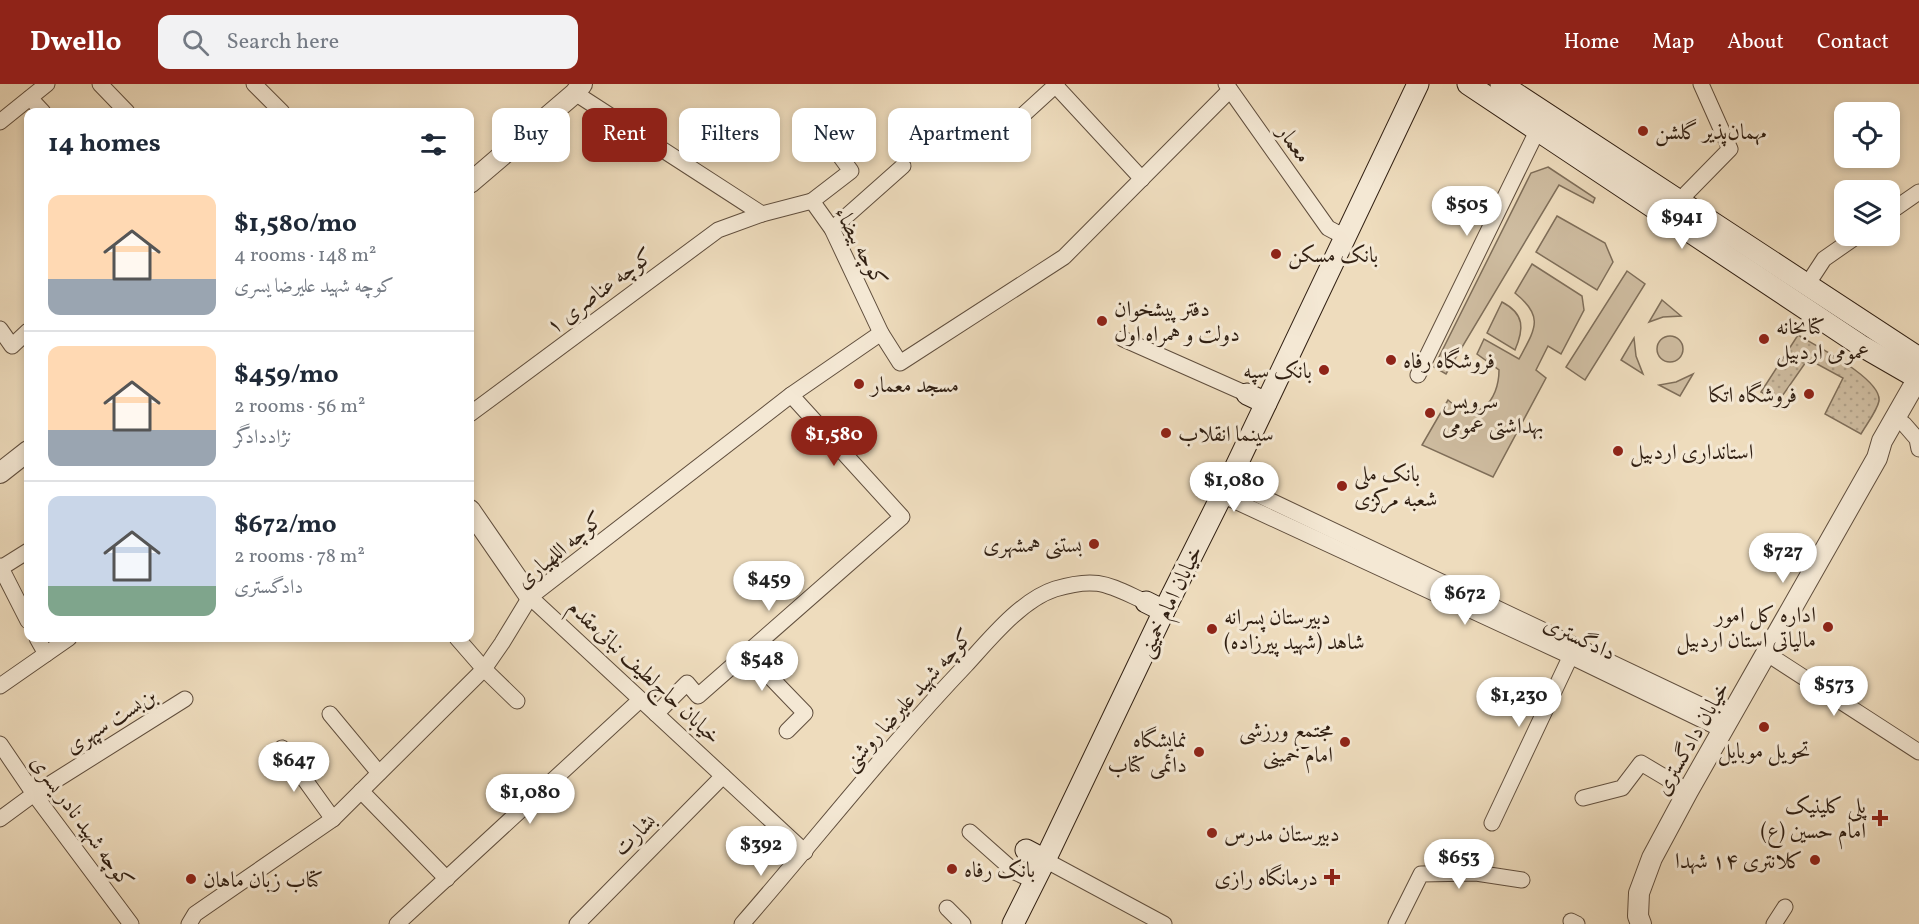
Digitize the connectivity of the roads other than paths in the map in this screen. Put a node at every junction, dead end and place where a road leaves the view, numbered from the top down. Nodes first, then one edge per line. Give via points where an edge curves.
1 (47, 84) edge
2 (100, 84) edge
3 (254, 84) edge
4 (1418, 84) edge
5 (1468, 84) edge
6 (1501, 84) edge
7 (1701, 84) edge
8 (1056, 85) edge
9 (1228, 87) edge
10 (579, 89) edge
11 (30, 98) junction
12 (39, 108) edge
13 (123, 108) edge
14 (278, 108) edge
15 (1031, 108) edge
16 (0, 122) edge
17 (1541, 122) junction
18 (844, 162) edge
19 (903, 166) dead end
20 (1142, 179) junction
21 (474, 180) edge
22 (1919, 192) edge
23 (812, 201) junction
24 (1679, 201) junction
25 (1900, 205) edge
26 (762, 214) junction
27 (832, 229) junction
28 (1337, 232) junction
29 (1843, 246) edge
30 (1807, 285) junction
31 (0, 328) edge
32 (881, 333) junction
33 (24, 335) edge
34 (1123, 339) dead end
35 (1919, 373) edge
36 (1418, 375) dead end
37 (1247, 394) joint
38 (791, 395) junction
39 (1919, 400) edge
40 (1266, 403) junction
41 (474, 411) edge
42 (1905, 424) junction
43 (1919, 449) edge
44 (24, 454) edge
45 (1877, 458) junction
46 (0, 473) edge
47 (1225, 488) junction
48 (474, 516) edge
49 (24, 553) edge
50 (0, 567) edge
51 (530, 597) junction
52 (1155, 607) junction
53 (24, 613) edge
54 (39, 642) edge
55 (63, 642) edge
56 (460, 642) edge
57 (1573, 651) junction
58 (747, 653) junction
59 (1766, 653) junction
60 (46, 654) junction
61 (484, 669) junction
62 (0, 686) edge
63 (185, 699) dead end
64 (640, 700) junction
65 (517, 701) dead end
66 (330, 714) dead end
67 (656, 714) junction
68 (1726, 725) junction
69 (787, 731) dead end
70 (0, 744) edge
71 (282, 748) dead end
72 (1919, 752) edge
73 (379, 774) junction
74 (723, 776) junction
75 (361, 791) junction
76 (1688, 791) junction
77 (34, 794) junction
78 (1583, 798) dead end
79 (0, 819) edge
80 (333, 819) junction
81 (1492, 823) dead end
82 (970, 832) dead end
83 (1026, 850) dead end
84 (805, 852) junction
85 (1045, 860) junction
86 (447, 879) junction
87 (1522, 880) dead end
88 (1034, 881) junction
89 (1785, 907) dead end
90 (947, 909) dead end
91 (1401, 920) edge
92 (1164, 923) edge
93 (131, 924) edge
94 (189, 924) edge
95 (397, 924) edge
96 (577, 924) edge
97 (742, 924) edge
98 (963, 924) edge
99 (1013, 924) edge
100 (1641, 924) edge
101 (1774, 924) edge

1 - 11 street
2 - 13 street
3 - 14 street
4 - 28 main road, خیابان امام خمینی
5 - 17 main road
6 - 17 main road
7 - 24 street via 1730,149
8 - 15 street
8 - 20 street
9 - 20 street
9 - 28 street, معمار
10 - 21 street
10 - 26 street
11 - 12 street
11 - 16 street
17 - 24 main road
17 - 35 main road via 1860,345
17 - 36 street
18 - 23 street via 851,171
19 - 27 street
20 - 32 street via 1064,257 900,363
22 - 25 street
23 - 26 street, کوچه بیضاء
23 - 27 street, کوچه بیضاء
24 - 30 main road
26 - 41 street, کوچه عناصری ۱ via 718,230
27 - 32 street, کوچه بیضاء
28 - 40 main road, خیابان امام خمینی
29 - 30 street via 1824,259
30 - 35 main road
31 - 33 street via 12,346
32 - 38 street, کوچه اللهیاری
34 - 37 street via 1152,358
35 - 45 street, خیابان دادگستری via 1882,441
37 - 40 main road
38 - 51 street, کوچه اللهیاری
38 - 58 street via 902,517
39 - 42 street, خیابان دادگستری
40 - 47 main road, خیابان امام خمینی
42 - 43 street via 1917,439
42 - 45 street, خیابان دادگستری via 1891,447
44 - 46 street
45 - 59 street, خیابان دادگستری
47 - 52 main road, خیابان امام خمینی
47 - 57 street, دادگستری
48 - 51 street, خیابان حاج‌لطیف نباتی‌مقدم
49 - 50 street
50 - 53 street
51 - 61 street, کوچه اللهیاری
51 - 64 street, خیابان حاج‌لطیف نباتی‌مقدم
52 - 84 street, کوچه شهید علیرضا روشنی via 1103,583 1083,582 1052,590 1035,600 1012,617 912,722
52 - 85 main road, خیابان امام خمینی
54 - 60 street
55 - 60 street
56 - 61 street
57 - 68 street, دادگستری
57 - 81 street
58 - 67 street via 698,696 687,683
58 - 69 street via 806,713
59 - 68 street, خیابان دادگستری
59 - 72 street
60 - 62 street
61 - 65 street
61 - 73 street, کوچه اللهیاری
63 - 77 street, بن‌بست سپهری
64 - 67 street, خیابان حاج‌لطیف نباتی‌مقدم
64 - 86 street
66 - 73 street
67 - 74 street, خیابان حاج‌لطیف نباتی‌مقدم
68 - 76 street, خیابان دادگستری
70 - 77 street, کوچه شهید نادر یسری
71 - 80 street
73 - 75 street, کوچه اللهیاری
74 - 84 street, خیابان حاج‌لطیف نباتی‌مقدم
74 - 96 street, بشارت
75 - 80 street, کوچه اللهیاری
75 - 86 street
76 - 78 street via 1641,763 1622,788
76 - 100 street, خیابان دادگستری via 1652,858 1639,893
77 - 79 street, بن‌بست سپهری
77 - 93 street, کوچه شهید نادر یسری
80 - 94 street, کوچه اللهیاری via 195,915
82 - 88 street via 1015,872
83 - 85 main road
84 - 97 street, کوچه شهید علیرضا روشنی
85 - 88 main road, خیابان امام خمینی
85 - 92 street
86 - 95 street
87 - 91 street via 1476,873 1421,874
88 - 99 main road, خیابان امام خمینی
89 - 101 street
90 - 98 street

